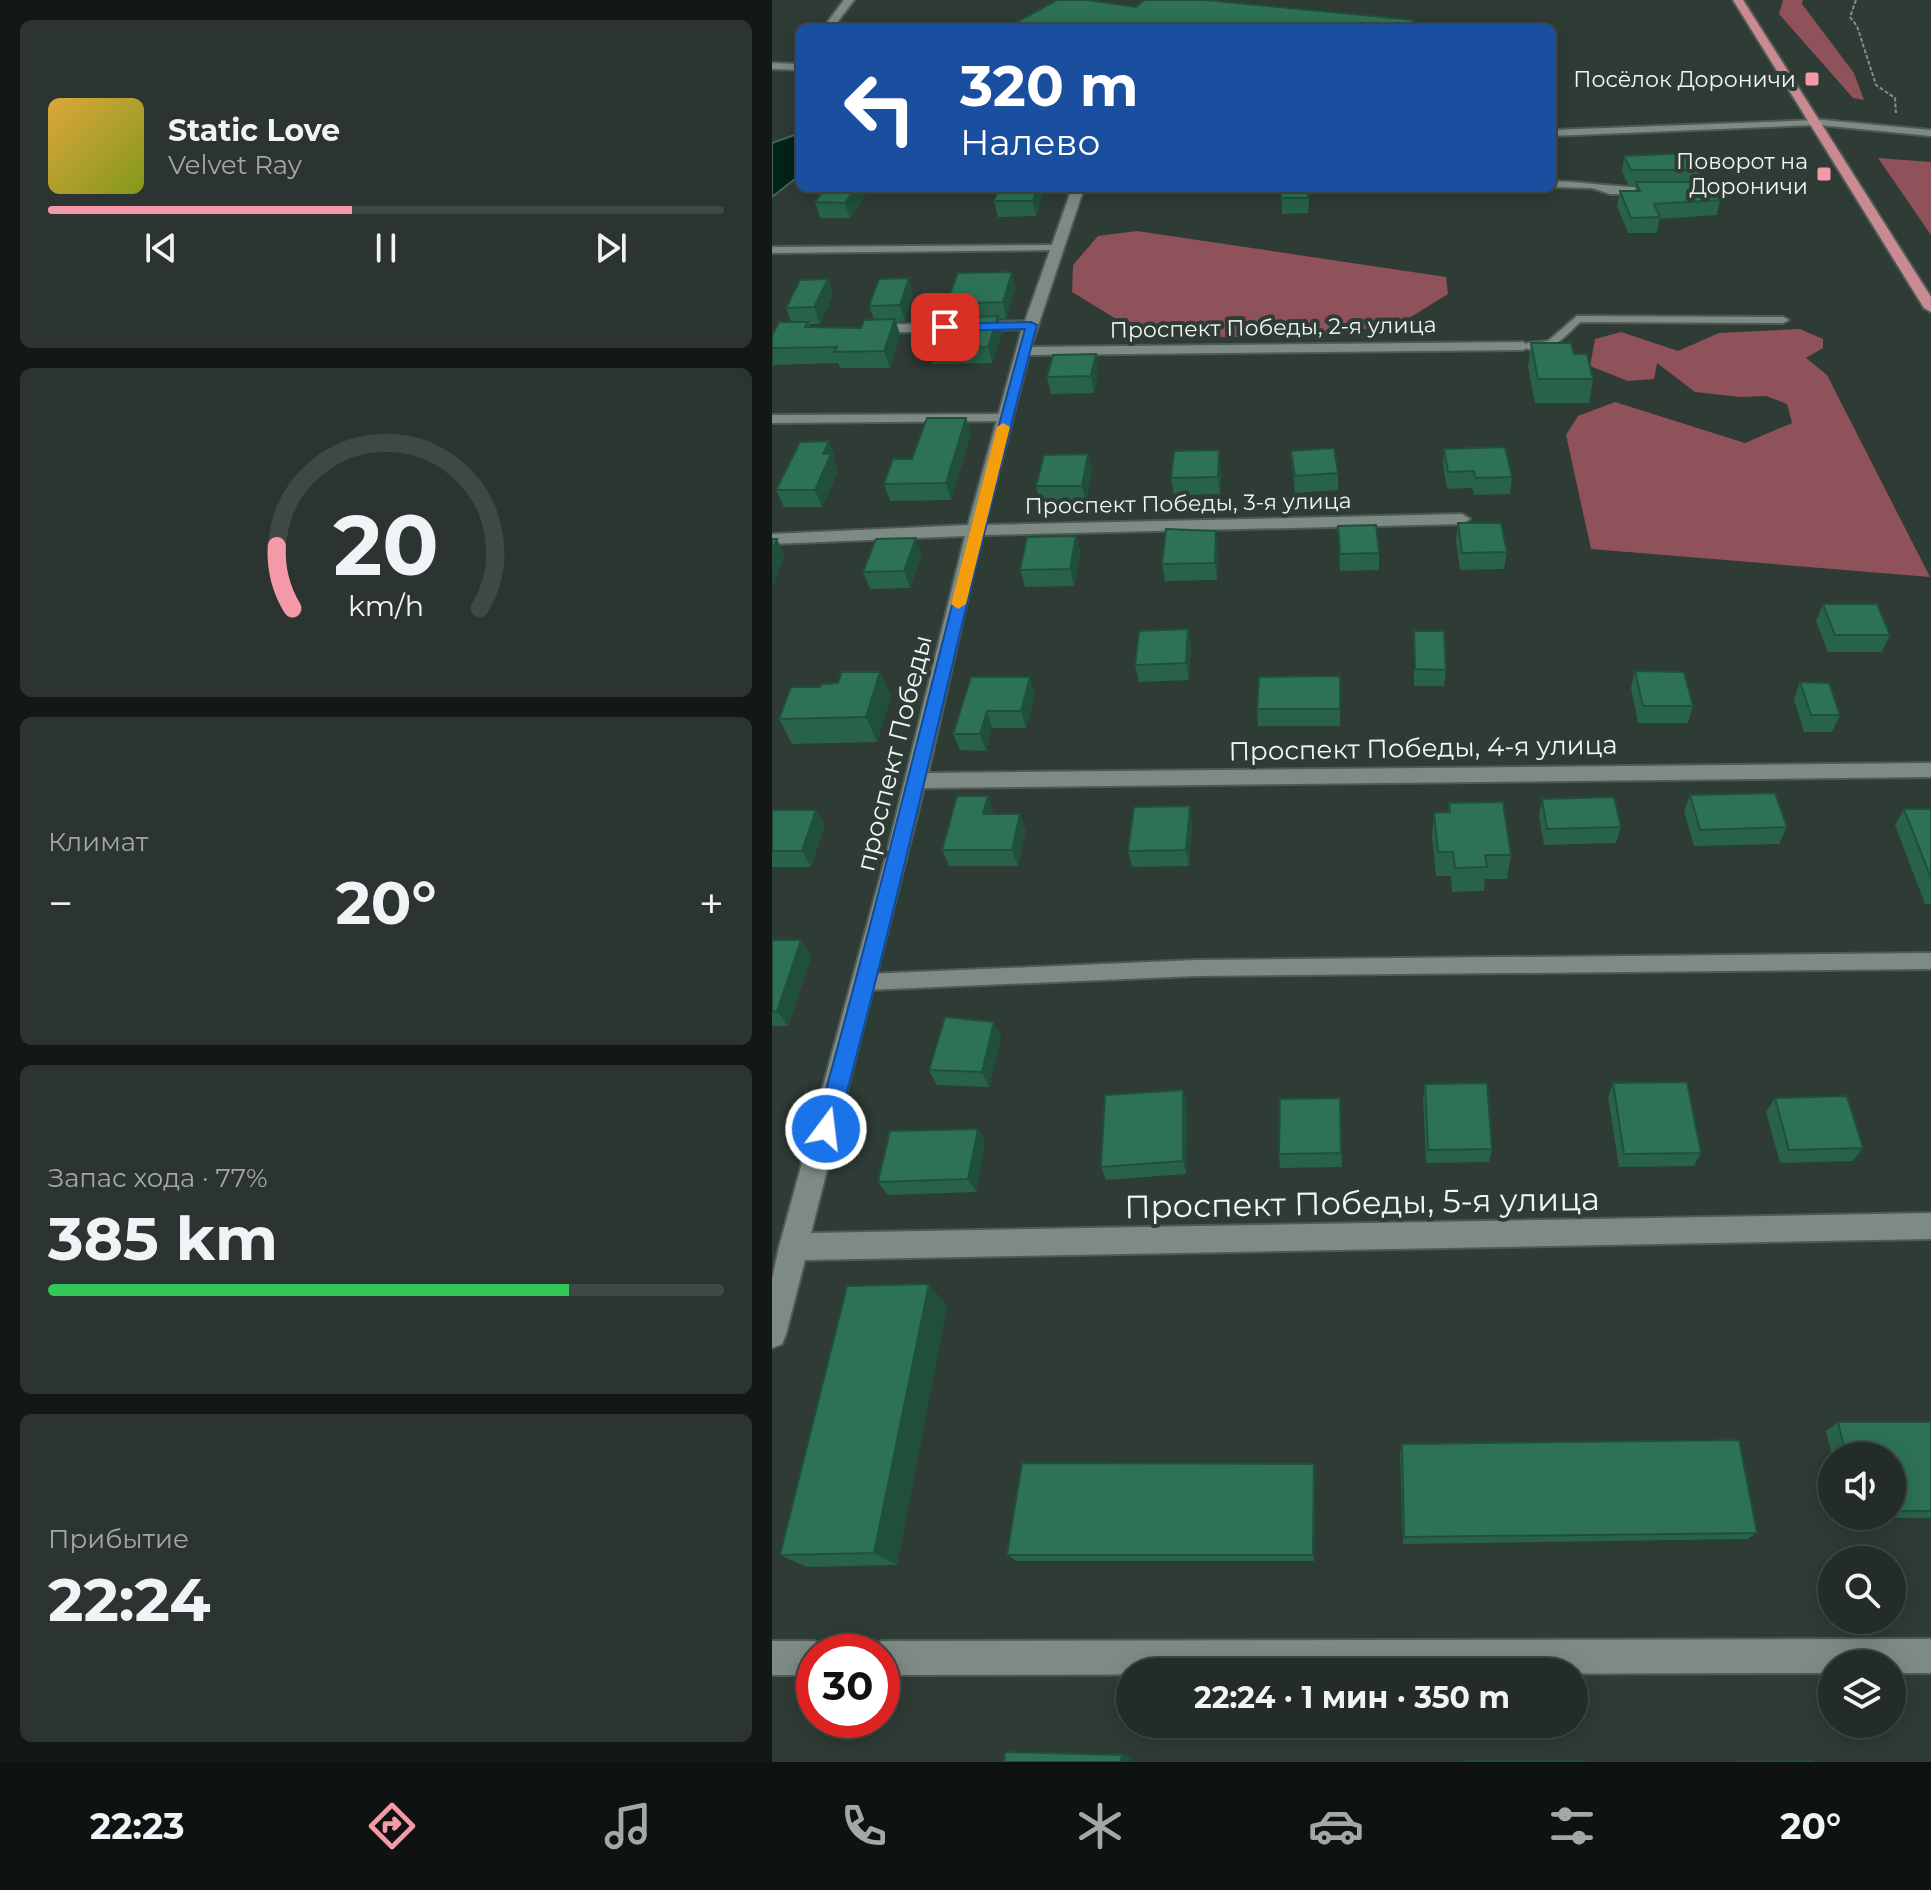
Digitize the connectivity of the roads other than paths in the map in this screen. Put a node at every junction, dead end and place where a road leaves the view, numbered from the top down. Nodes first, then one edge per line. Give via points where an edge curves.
1 (849, 0) edge
2 (1738, 0) edge
3 (831, 24) edge
4 (772, 66) edge
5 (796, 67) edge
6 (1813, 122) junction
7 (1556, 133) edge
8 (1931, 133) edge
9 (1556, 184) edge
10 (1668, 191) edge
11 (1682, 191) edge
12 (1740, 191) dead end
13 (1076, 192) edge
14 (1055, 247) junction
15 (772, 250) edge
16 (1931, 308) edge
17 (1783, 320) dead end
18 (1031, 325) junction
19 (848, 330) edge
20 (1523, 346) joint
21 (1023, 351) junction
22 (1006, 417) junction
23 (772, 419) edge
24 (1462, 519) edge
25 (976, 530) junction
26 (772, 539) edge
27 (1931, 770) edge
28 (916, 781) junction
29 (1931, 961) edge
30 (867, 982) junction
31 (1931, 1226) edge
32 (793, 1247) junction
33 (772, 1334) edge
34 (1931, 1656) edge
35 (772, 1658) edge
36 (796, 1658) edge
37 (900, 1658) edge

1 - 3 street
2 - 6 main road
4 - 5 street
6 - 7 street
6 - 8 street
6 - 16 main road
9 - 10 lane
11 - 12 lane
13 - 14 street, проспект Победы
14 - 15 lane
14 - 18 street, проспект Победы
17 - 20 lane via 1577,319 1551,344
18 - 19 street
18 - 21 street, проспект Победы
20 - 21 street, Проспект Победы, 2-я улица
21 - 22 street, проспект Победы
22 - 23 lane
22 - 25 street, проспект Победы
24 - 25 street, Проспект Победы, 3-я улица
25 - 26 street, Проспект Победы, 3-я улица
25 - 28 street, проспект Победы
27 - 28 street, Проспект Победы, 4-я улица
28 - 30 street, проспект Победы
29 - 30 lane via 1196,968
30 - 32 street, проспект Победы
31 - 32 street, Проспект Победы, 5-я улица
32 - 33 street, проспект Победы
34 - 37 street
35 - 36 street

